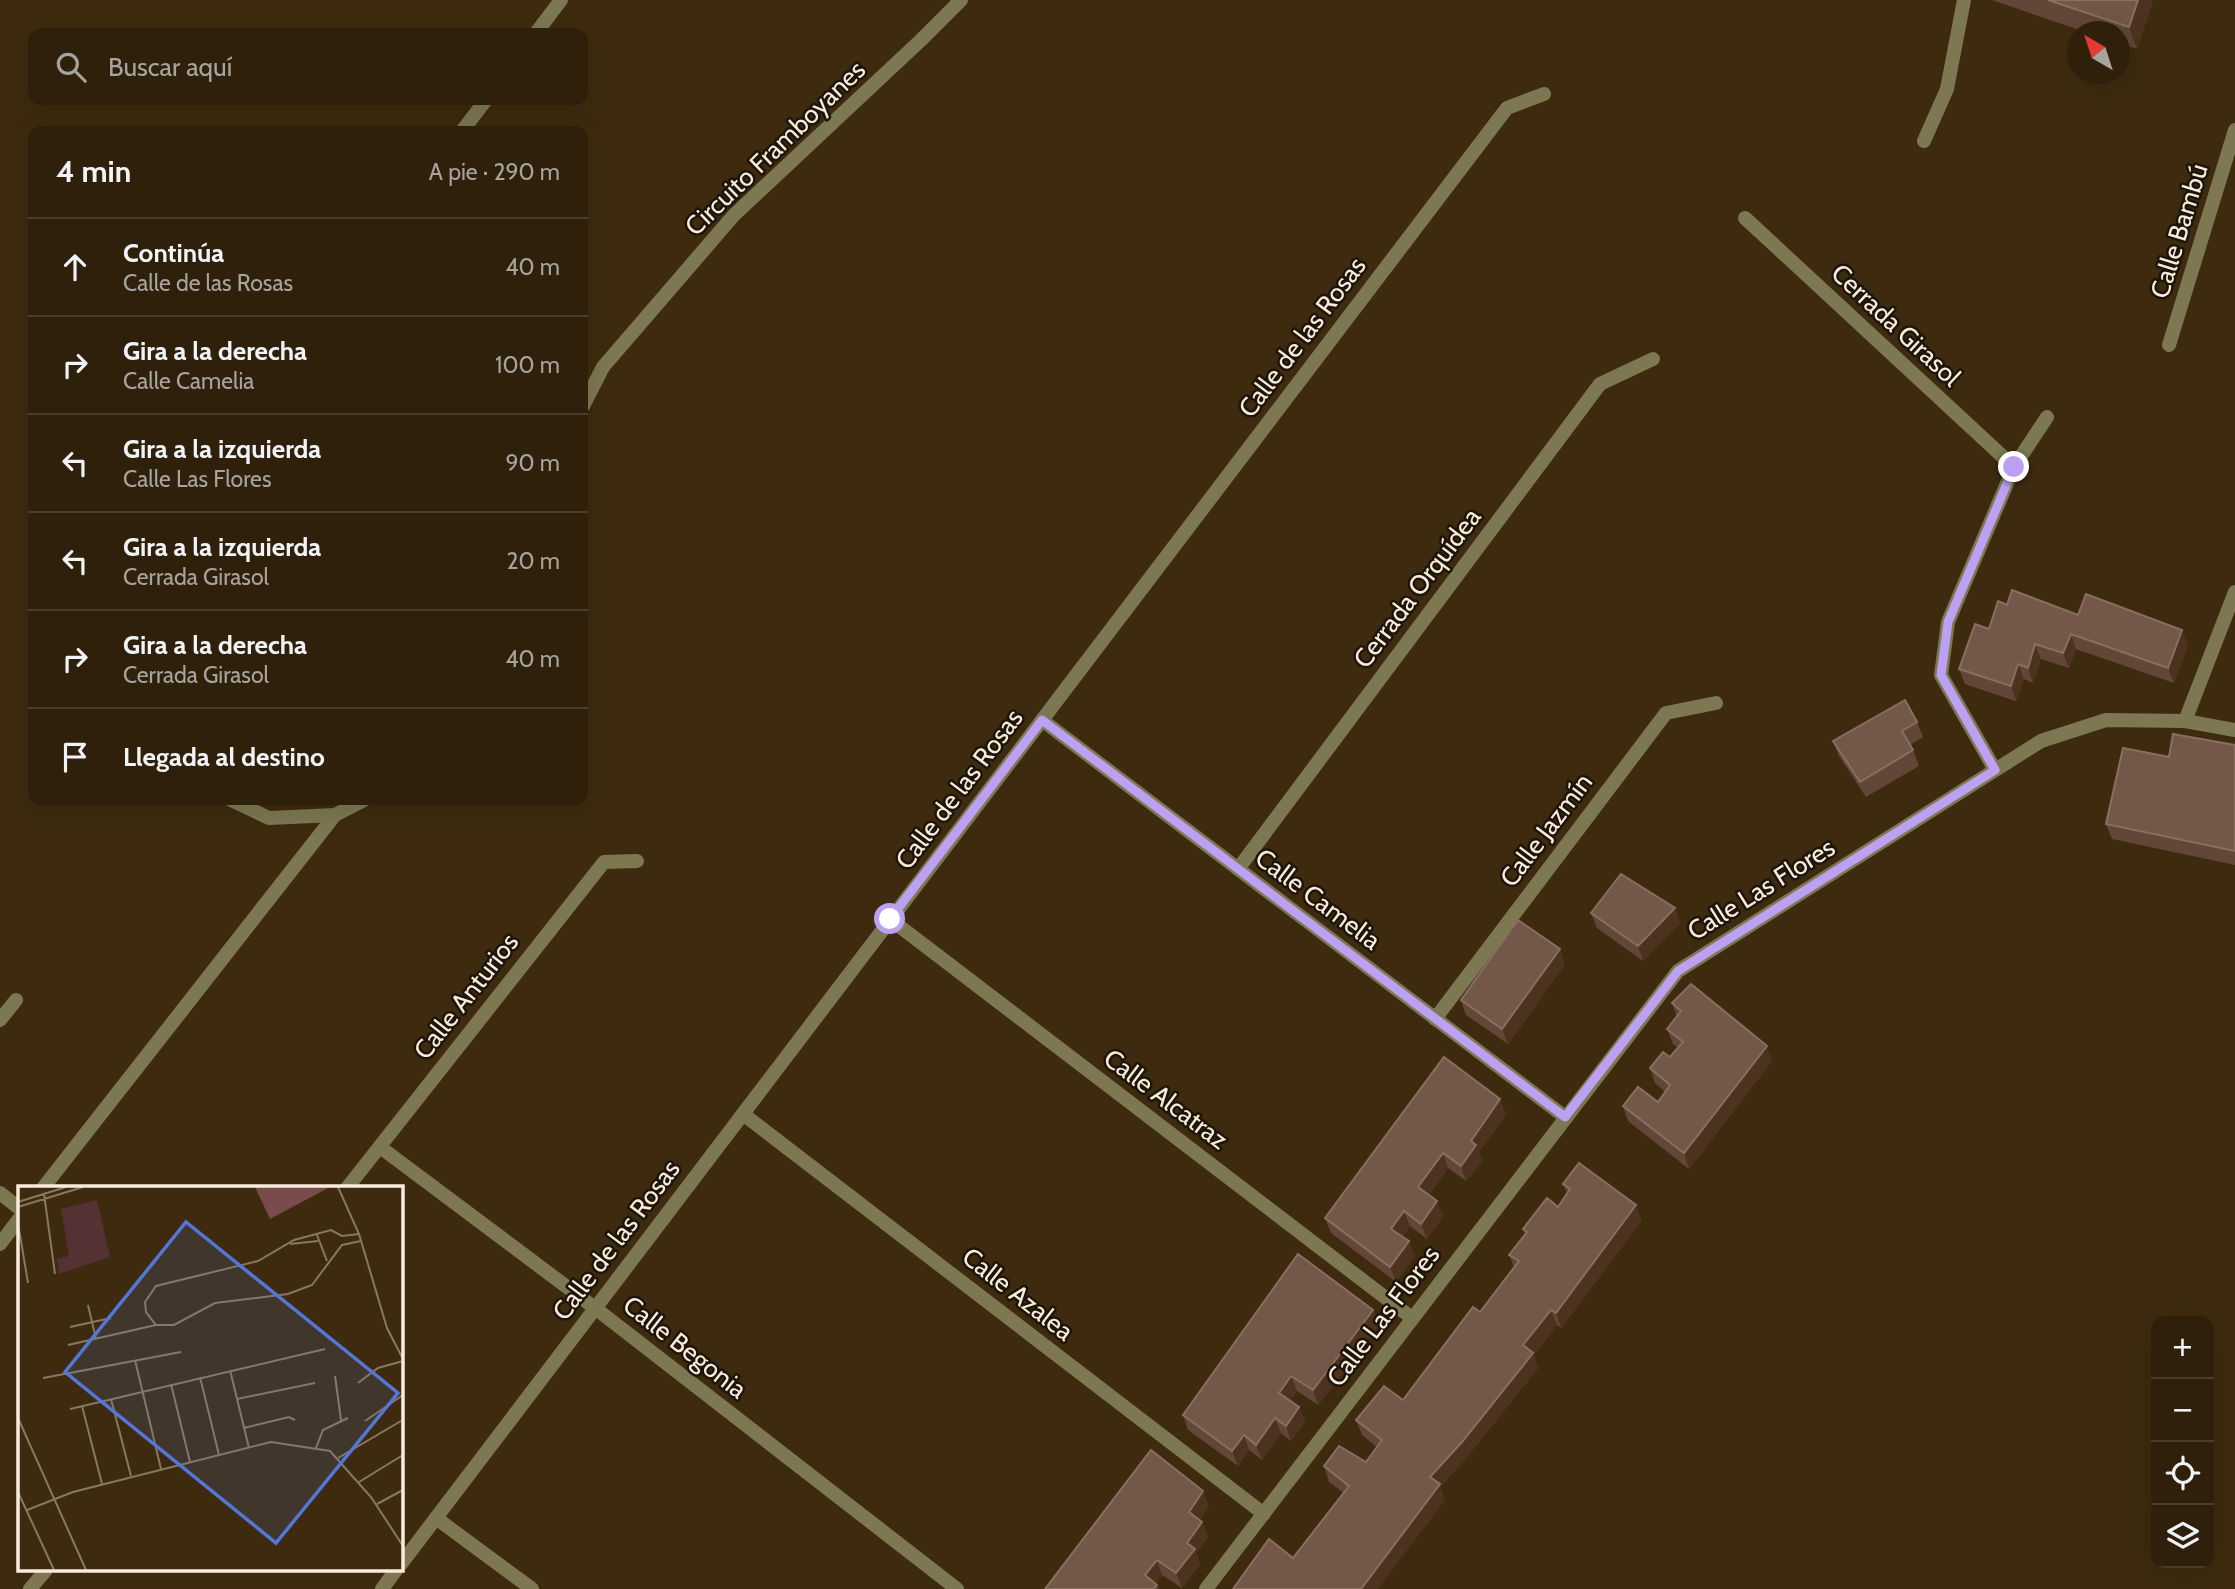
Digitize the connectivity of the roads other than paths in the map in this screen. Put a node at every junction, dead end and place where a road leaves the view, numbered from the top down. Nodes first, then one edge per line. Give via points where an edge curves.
1 (561, 0) edge
2 (961, 0) edge
3 (1964, 0) edge
4 (540, 28) edge
5 (1544, 94) dead end
6 (482, 105) edge
7 (466, 126) edge
8 (2235, 130) edge
9 (1924, 141) dead end
10 (1745, 218) dead end
11 (2169, 345) dead end
12 (1653, 359) dead end
13 (588, 396) edge
14 (2047, 416) dead end
15 (2014, 467) junction
16 (2235, 592) edge
17 (1716, 703) dead end
18 (1042, 720) junction
19 (2185, 721) junction
20 (2235, 730) edge
21 (1995, 770) junction
22 (242, 805) edge
23 (354, 805) edge
24 (335, 815) junction
25 (638, 861) dead end
26 (1238, 869) junction
27 (890, 919) junction
28 (16, 1000) dead end
29 (1435, 1018) junction
30 (0, 1020) edge
31 (743, 1114) junction
32 (1565, 1117) junction
33 (380, 1147) junction
34 (45, 1186) edge
35 (349, 1186) edge
36 (0, 1193) edge
37 (18, 1207) edge
38 (18, 1220) edge
39 (0, 1244) edge
40 (595, 1308) junction
41 (1412, 1318) junction
42 (1264, 1514) junction
43 (436, 1518) junction
44 (402, 1563) edge
45 (44, 1572) edge
46 (395, 1572) edge
47 (30, 1589) edge
48 (382, 1589) edge
49 (532, 1589) edge
50 (957, 1589) edge
51 (1206, 1589) edge

1 - 4 street
2 - 13 street, Circuito Framboyanes via 734,215 603,367
3 - 9 street via 1947,89
5 - 18 street, Calle de las Rosas via 1507,108
6 - 7 street
8 - 11 street, Calle Bambú
10 - 15 street, Cerrada Girasol
12 - 26 street, Cerrada Orquídea via 1600,384
14 - 15 street
15 - 21 street via 1948,622 1941,675
16 - 19 street
17 - 29 street, Calle Jazmín via 1666,713
18 - 26 street, Calle Camelia
18 - 27 street, Calle de las Rosas
19 - 20 street, Calle Las Flores
19 - 21 street, Calle Las Flores via 2106,720 2041,741
21 - 32 street, Calle Las Flores via 1678,971
22 - 24 street via 269,818
23 - 24 street
24 - 34 street
25 - 33 street, Calle Anturios via 604,862
26 - 29 street, Calle Camelia
27 - 31 street, Calle de las Rosas
27 - 41 street, Calle Alcatraz
28 - 30 street
29 - 32 street, Calle Camelia
31 - 40 street, Calle de las Rosas
31 - 42 street, Calle Azalea
32 - 41 street, Calle Las Flores
33 - 35 street, Calle Anturios
33 - 40 street, Calle Begonia
36 - 37 street
38 - 39 street
40 - 43 street, Calle de las Rosas
40 - 50 street, Calle Begonia
41 - 42 street, Calle Las Flores
42 - 51 street, Calle Las Flores
43 - 44 street, Calle de las Rosas
43 - 49 street
45 - 47 street
46 - 48 street

